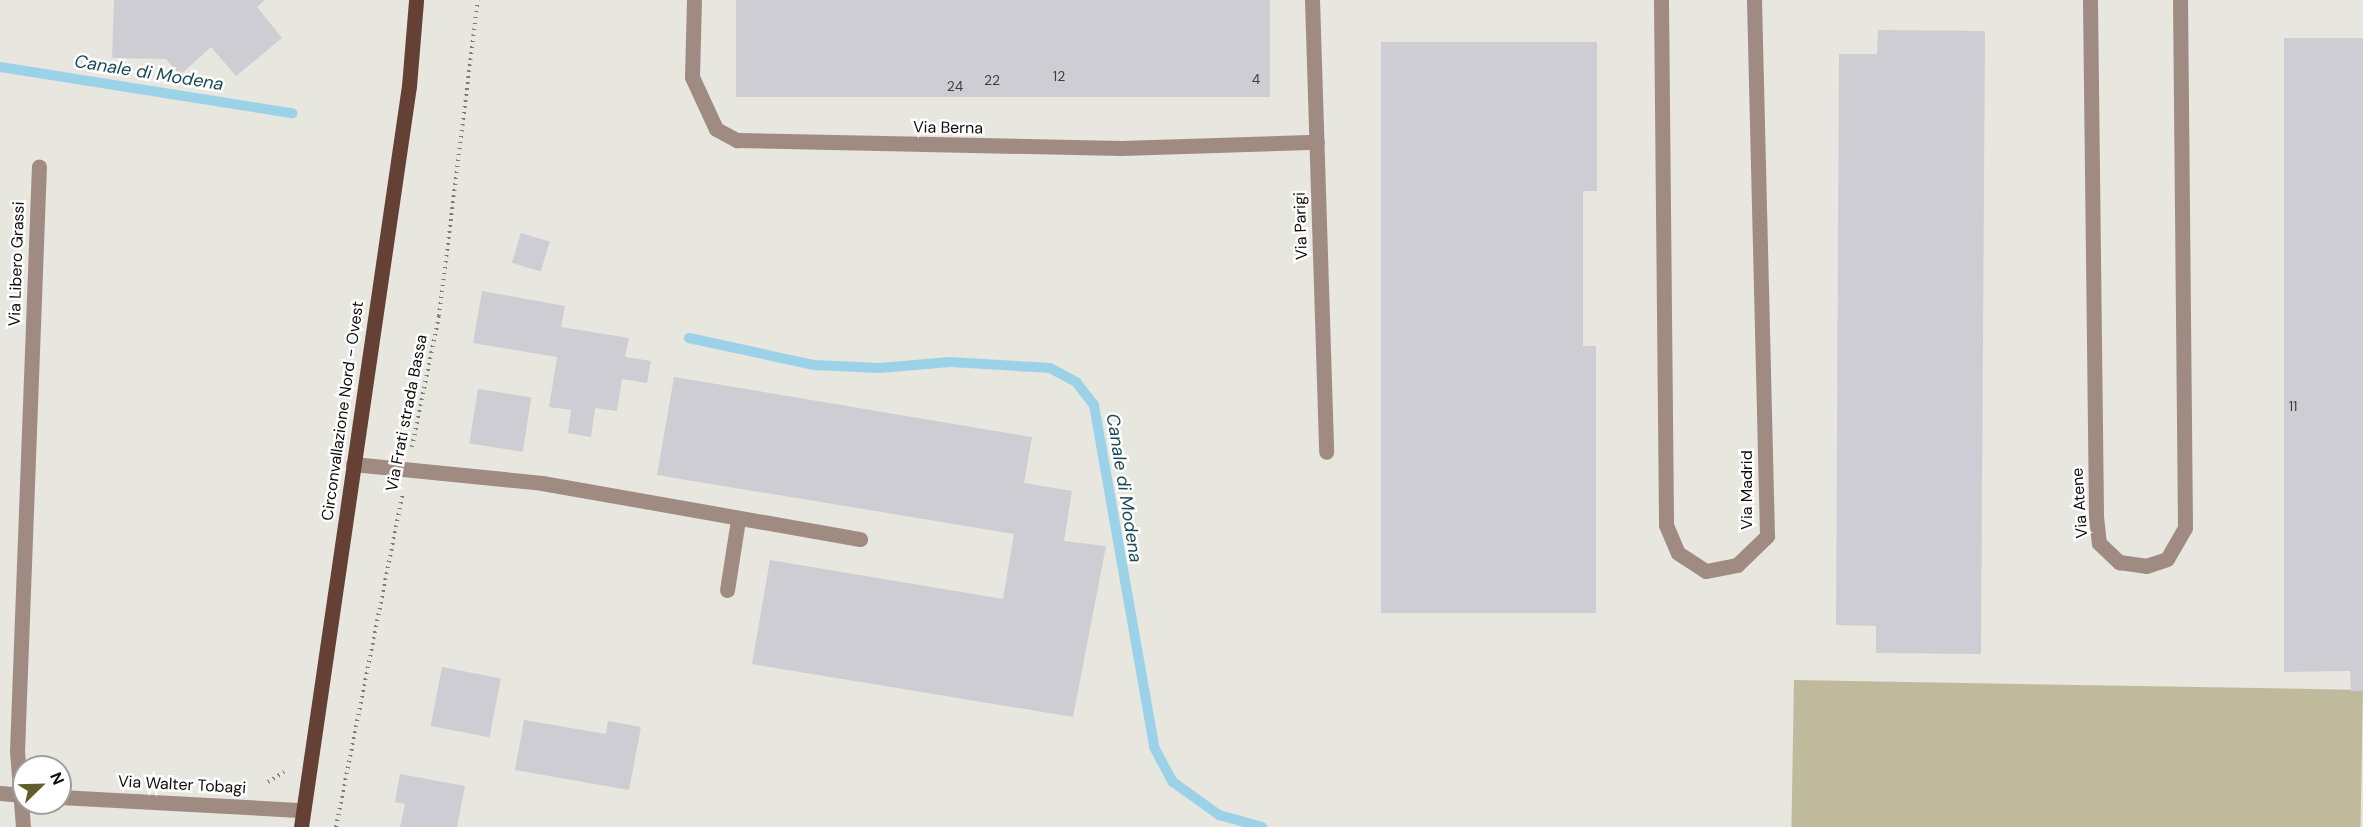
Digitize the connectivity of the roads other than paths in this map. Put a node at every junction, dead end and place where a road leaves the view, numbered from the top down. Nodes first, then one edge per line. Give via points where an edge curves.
1 (416, 0) edge
2 (694, 0) edge
3 (1312, 0) edge
4 (1661, 0) edge
5 (1754, 0) edge
6 (2090, 0) edge
7 (2180, 0) edge
8 (1317, 142) junction
9 (39, 166) dead end
10 (1326, 452) dead end
11 (354, 464) junction
12 (738, 520) junction
13 (860, 540) dead end
14 (727, 590) dead end
15 (17, 755) edge
16 (72, 797) edge
17 (303, 810) junction
18 (301, 827) edge

1 - 11 main road, Circonvallazione Nord - Ovest via 409,86
2 - 8 street, Via Berna via 692,77 716,129 737,140 1121,148
3 - 8 street, Via Parigi
4 - 5 street, Via Madrid via 1666,525 1678,553 1706,571 1737,565 1767,536
6 - 7 street, Via Atene via 2096,516 2099,543 2119,562 2146,566 2167,559 2185,528
8 - 10 street, Via Parigi
9 - 15 street, Via Libero Grassi
11 - 12 street via 542,483
11 - 17 main road, Circonvallazione Nord - Ovest
12 - 13 street
12 - 14 street
16 - 17 street, Via Walter Tobagi
17 - 18 main road, Circonvallazione Nord - Ovest

